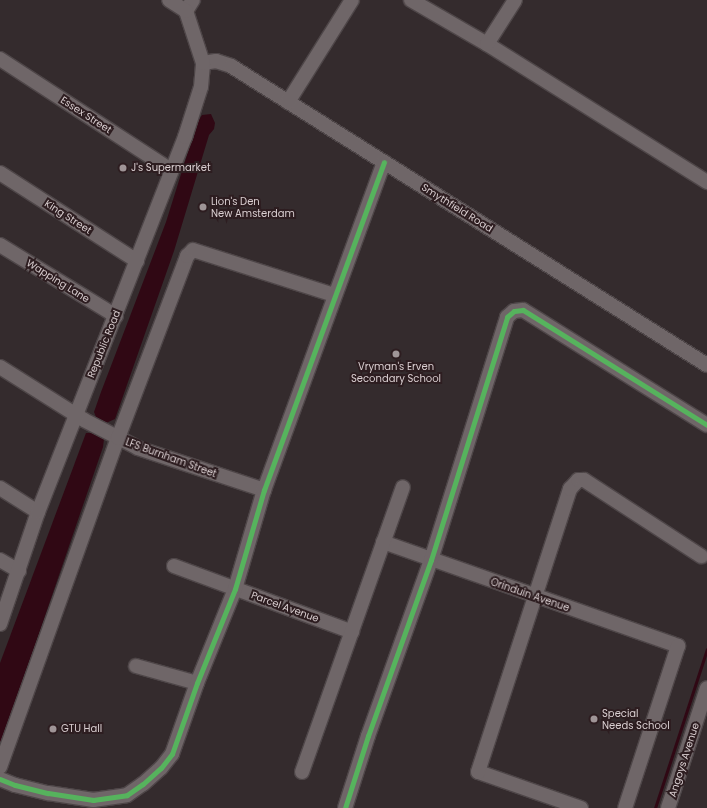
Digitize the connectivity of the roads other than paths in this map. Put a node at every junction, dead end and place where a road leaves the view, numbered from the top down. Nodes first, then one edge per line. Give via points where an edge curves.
1 (170, 0) edge
2 (352, 0) edge
3 (411, 0) edge
4 (515, 0) edge
5 (190, 6) edge
6 (487, 44) junction
7 (0, 59) edge
8 (202, 63) junction
9 (288, 102) junction
10 (384, 162) junction
11 (171, 170) junction
12 (0, 174) edge
13 (707, 182) edge
14 (0, 245) edge
15 (137, 261) junction
16 (334, 295) junction
17 (116, 316) junction
18 (707, 365) edge
19 (0, 366) edge
20 (76, 414) junction
21 (707, 425) edge
22 (118, 438) junction
23 (403, 487) dead end
24 (0, 488) edge
25 (264, 490) junction
26 (38, 512) junction
27 (383, 542) junction
28 (701, 556) dead end
29 (0, 560) edge
30 (431, 560) junction
31 (174, 566) dead end
32 (19, 571) junction
33 (235, 589) junction
34 (535, 597) junction
35 (0, 624) edge
36 (352, 632) junction
37 (136, 666) dead end
38 (197, 683) junction
39 (707, 688) edge
40 (0, 768) edge
41 (302, 772) dead end
42 (0, 779) edge
43 (345, 808) edge
44 (581, 808) edge
45 (625, 808) edge
46 (668, 808) edge

1 - 5 street
2 - 9 street
3 - 6 street
4 - 6 street
5 - 8 street, Republic Road
6 - 13 street
7 - 11 street, Essex Street
8 - 9 street, Smythfield Road via 216,61 230,66
8 - 11 street, Republic Road via 201,87
9 - 10 street, Smythfield Road
10 - 16 street
10 - 18 street, Smythfield Road
11 - 15 street, Republic Road
12 - 15 street, King Street
14 - 17 street, Wapping Lane
15 - 17 street, Republic Road
16 - 22 street via 193,250 187,256
16 - 25 street
17 - 20 street, Republic Road
19 - 20 street, LFS Burnham Street
20 - 22 street, LFS Burnham Street
20 - 26 street, Republic Road
21 - 30 street via 523,310 514,311 507,317
22 - 25 street, LFS Burnham Street via 138,448
22 - 40 street
23 - 27 street
24 - 26 street
25 - 33 street
26 - 32 street, Republic Road
27 - 30 street, Orinduin Avenue
27 - 36 street
28 - 34 street via 584,480 578,480 570,489
29 - 32 street
30 - 34 street, Orinduin Avenue
30 - 43 street
31 - 33 street, Parcel Avenue
32 - 35 street, Republic Road
33 - 36 street, Parcel Avenue
33 - 38 street
34 - 44 street via 478,772
34 - 45 street, Orinduin Avenue via 678,646
36 - 41 street
37 - 38 street
38 - 42 street via 172,754 143,784 127,795 93,800 48,794
39 - 46 street, Angoys Avenue

